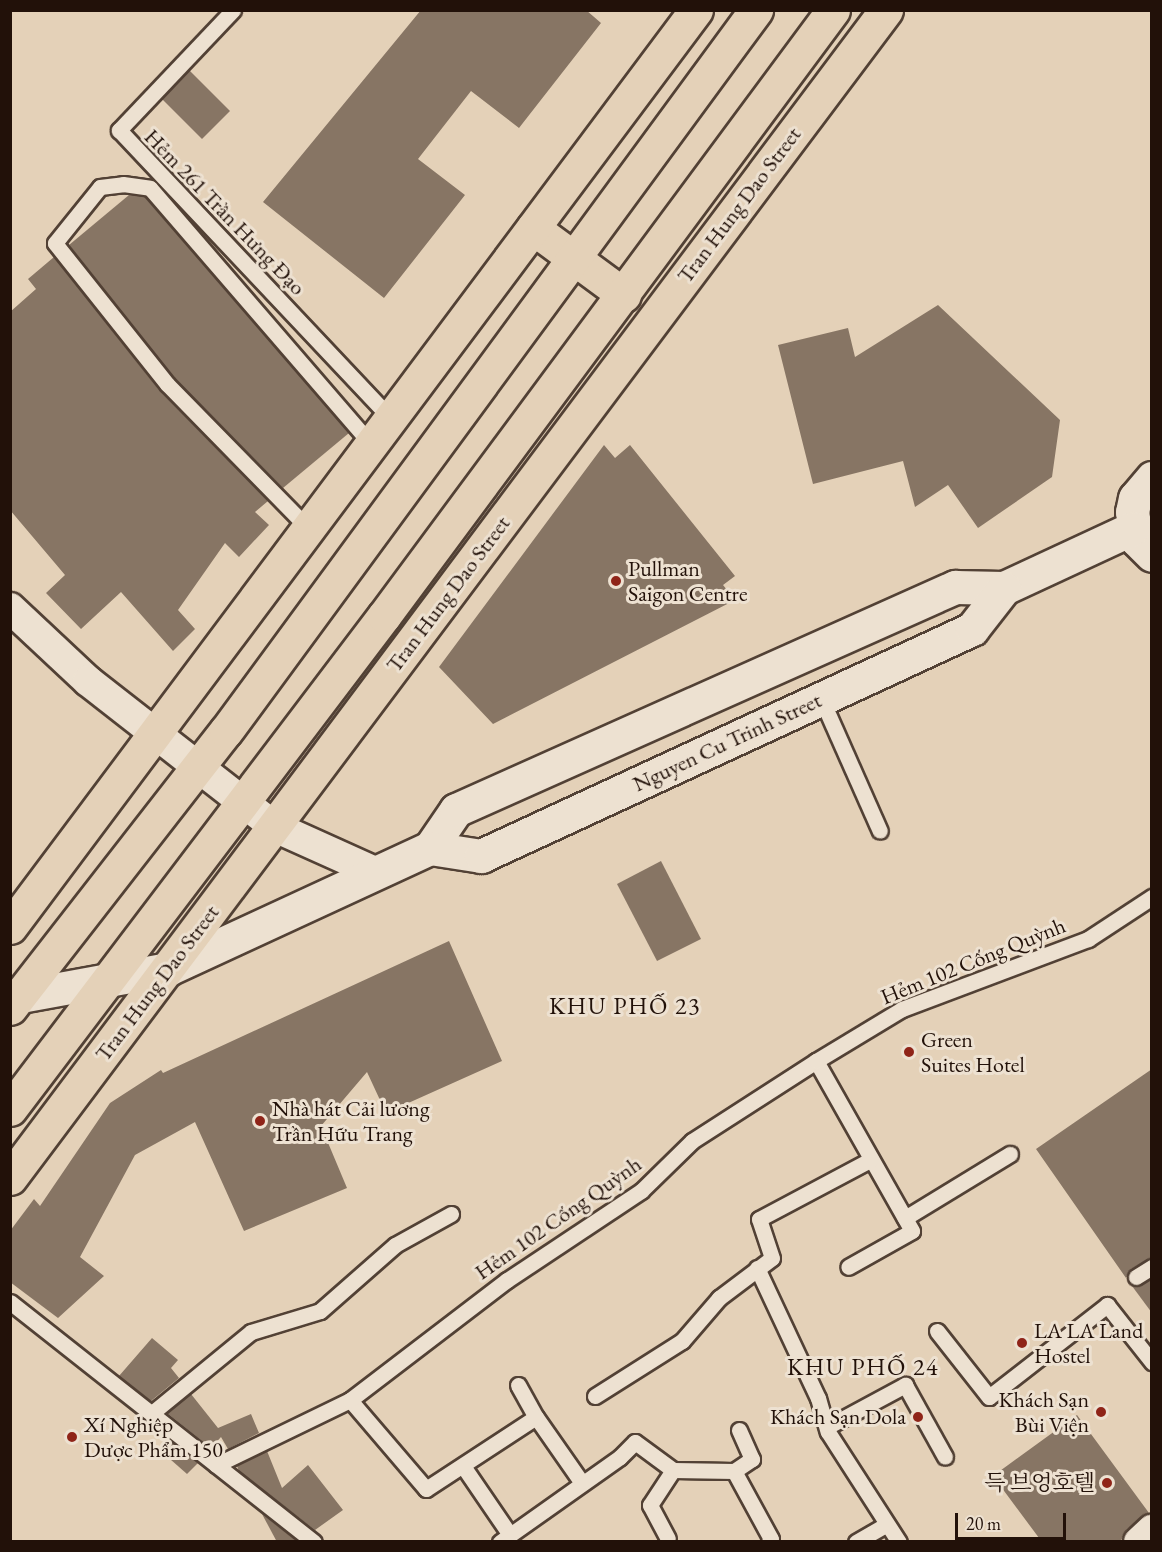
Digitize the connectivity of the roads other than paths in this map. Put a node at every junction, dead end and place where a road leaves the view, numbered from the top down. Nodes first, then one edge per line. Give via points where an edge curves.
1 (233, 10) edge
2 (696, 10) edge
3 (756, 10) edge
4 (833, 10) edge
5 (886, 10) edge
6 (662, 55) junction
7 (701, 84) junction
8 (766, 102) junction
9 (798, 126) junction
10 (533, 228) junction
11 (572, 257) junction
12 (624, 295) junction
13 (429, 369) junction
14 (564, 375) junction
15 (471, 396) junction
16 (594, 398) junction
17 (389, 417) junction
18 (372, 444) junction
19 (1152, 477) edge
20 (487, 478) junction
21 (518, 499) junction
22 (330, 502) junction
23 (1133, 528) junction
24 (310, 530) junction
25 (370, 533) junction
26 (1152, 555) edge
27 (1004, 588) junction
28 (10, 609) edge
29 (384, 616) junction
30 (413, 640) junction
31 (821, 698) junction
32 (154, 732) junction
33 (199, 767) junction
34 (244, 802) junction
35 (275, 827) junction
36 (880, 831) dead end
37 (430, 848) junction
38 (375, 872) junction
39 (1152, 897) edge
40 (10, 927) edge
41 (168, 969) junction
42 (107, 981) junction
43 (13, 1001) edge
44 (816, 1062) junction
45 (10, 1109) edge
46 (1010, 1154) dead end
47 (870, 1160) junction
48 (10, 1178) edge
49 (451, 1214) dead end
50 (905, 1218) junction
51 (848, 1267) dead end
52 (1152, 1267) edge
53 (757, 1268) junction
54 (1136, 1277) dead end
55 (10, 1302) edge
56 (937, 1331) dead end
57 (1152, 1362) edge
58 (518, 1385) dead end
59 (595, 1396) dead end
60 (350, 1400) junction
61 (152, 1413) junction
62 (536, 1417) junction
63 (827, 1427) junction
64 (739, 1430) dead end
65 (945, 1457) dead end
66 (216, 1465) junction
67 (463, 1466) junction
68 (673, 1470) junction
69 (734, 1471) junction
70 (582, 1483) junction
71 (885, 1525) junction
72 (1152, 1530) edge
73 (505, 1538) edge
74 (668, 1539) dead end
75 (314, 1542) edge
76 (769, 1542) edge
77 (856, 1542) edge
78 (899, 1542) edge
79 (1139, 1542) edge

1 - 17 lane, Hẻm 261 Trần Hưng Đạo via 119,130
2 - 6 main road
3 - 7 main road
4 - 8 main road, Tran Hung Dao Street
5 - 9 main road, Tran Hung Dao Street
6 - 7 main road
6 - 10 main road
7 - 11 main road
8 - 9 main road
8 - 12 main road, Tran Hung Dao Street
9 - 16 main road, Tran Hung Dao Street
10 - 11 main road
10 - 13 main road
11 - 12 main road
11 - 15 main road
12 - 14 main road, Tran Hung Dao Street
13 - 15 main road
13 - 17 main road
14 - 16 main road
14 - 20 main road, Tran Hung Dao Street
15 - 25 main road
16 - 21 main road, Tran Hung Dao Street
17 - 18 main road
18 - 22 main road
18 - 24 lane via 150,188 123,184 100,187 56,243 167,384
19 - 23 street via 1135,498
20 - 21 main road
20 - 29 main road, Tran Hung Dao Street
21 - 30 main road, Tran Hung Dao Street
22 - 24 main road
22 - 25 main road
23 - 26 street via 1137,540
23 - 27 street, Nguyen Cu Trinh Street
24 - 32 main road
25 - 33 main road
27 - 31 street, Nguyen Cu Trinh Street via 972,629
27 - 37 street, Nguyen Cu Trinh Street via 956,587 456,810
28 - 32 street via 88,681
29 - 30 main road
29 - 34 main road, Tran Hung Dao Street
30 - 35 main road, Tran Hung Dao Street
31 - 36 lane
31 - 37 street, Nguyen Cu Trinh Street via 481,856
32 - 33 street
32 - 40 main road
33 - 34 street
33 - 43 main road
34 - 35 street
34 - 42 main road, Tran Hung Dao Street
35 - 38 street
35 - 41 main road, Tran Hung Dao Street
37 - 38 street
38 - 41 street
39 - 44 lane, Hẻm 102 Cống Quỳnh via 1088,939 902,1009
41 - 42 street
41 - 48 main road, Tran Hung Dao Street
42 - 43 street
42 - 45 main road, Tran Hung Dao Street
44 - 47 lane
44 - 60 lane, Hẻm 102 Cống Quỳnh via 692,1141 641,1191 507,1280
46 - 50 lane
47 - 50 lane
47 - 53 lane via 759,1219 772,1258
49 - 61 lane via 394,1245 320,1311 251,1332
50 - 51 lane via 912,1232
52 - 54 lane
53 - 59 lane via 719,1298 682,1341
53 - 63 lane via 818,1398
55 - 61 lane
56 - 57 lane via 989,1397 1107,1305
58 - 62 lane
60 - 66 lane, Hẻm 102 Cống Quỳnh
60 - 67 lane via 426,1489
61 - 66 lane
62 - 67 lane
62 - 70 lane
63 - 65 lane via 905,1385
63 - 71 lane
64 - 69 lane via 752,1459
66 - 75 lane
67 - 73 lane
68 - 69 lane
68 - 70 lane via 635,1442
68 - 74 lane via 650,1505
69 - 76 lane via 771,1539
70 - 73 lane
71 - 77 lane
71 - 78 lane
72 - 79 street

